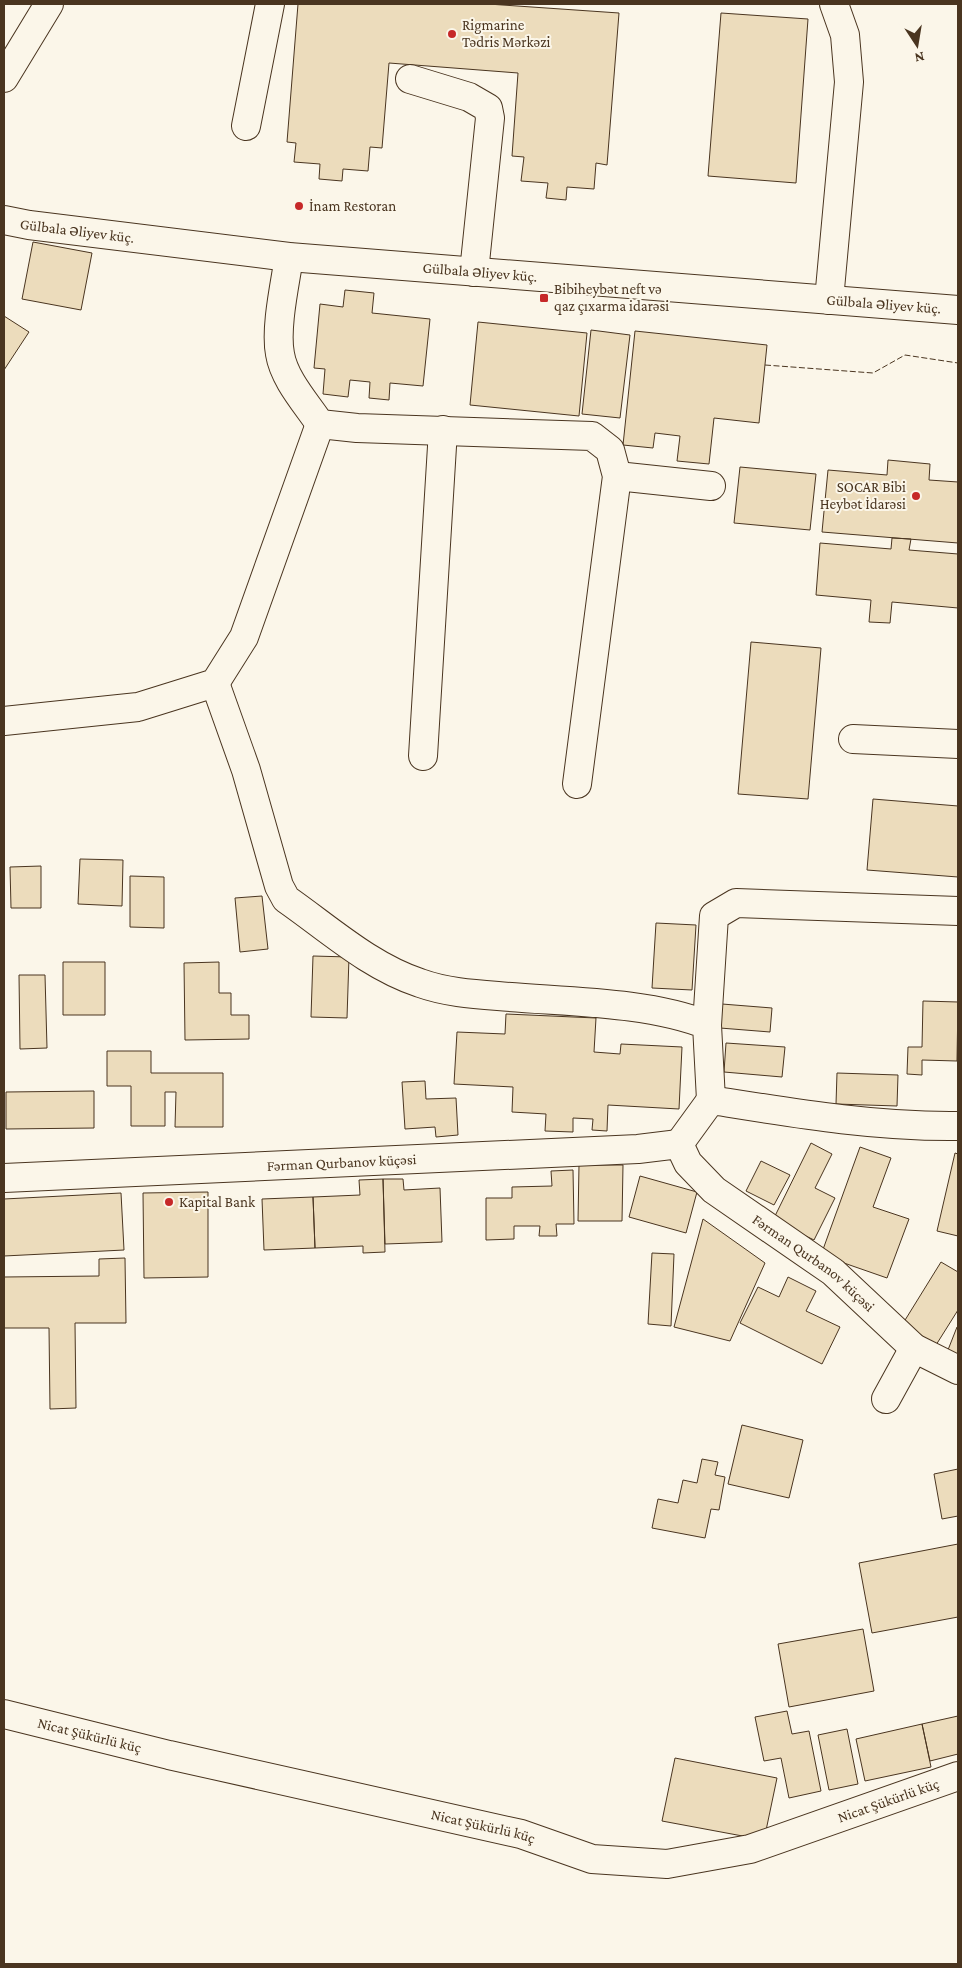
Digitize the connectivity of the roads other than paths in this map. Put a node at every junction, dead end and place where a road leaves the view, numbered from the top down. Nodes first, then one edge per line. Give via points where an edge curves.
1 (49, 4) edge
2 (270, 4) edge
3 (834, 4) edge
4 (4, 78) edge
5 (410, 79) dead end
6 (246, 126) dead end
7 (4, 220) edge
8 (289, 257) junction
9 (474, 272) junction
10 (829, 300) junction
11 (958, 310) edge
12 (320, 424) junction
13 (443, 430) junction
14 (617, 476) junction
15 (711, 486) dead end
16 (215, 683) junction
17 (4, 721) edge
18 (853, 738) dead end
19 (958, 744) edge
20 (423, 756) dead end
21 (577, 784) dead end
22 (958, 911) edge
23 (707, 1025) junction
24 (711, 1100) junction
25 (958, 1126) edge
26 (679, 1144) junction
27 (4, 1178) edge
28 (914, 1348) junction
29 (958, 1370) edge
30 (886, 1399) dead end
31 (4, 1714) edge
32 (958, 1776) edge

1 - 4 street
2 - 6 street
3 - 10 street via 845,35 849,82
5 - 9 street via 469,96 488,108 490,118
7 - 8 street, Gülbala Əliyev küç.
8 - 9 street, Gülbala Əliyev küç.
8 - 12 street via 282,298 280,354 292,382
9 - 10 street, Gülbala Əliyev küç.
10 - 11 street, Gülbala Əliyev küç.
12 - 13 street
12 - 16 street via 244,637
13 - 14 street via 592,436 610,450
13 - 20 street
14 - 15 street
14 - 21 street
16 - 17 street via 138,707
16 - 23 street via 246,770 279,886 286,899 362,956 419,983 451,992 590,1003 685,1016
18 - 19 street
22 - 23 street via 736,903 714,916
23 - 24 street
24 - 25 street via 855,1122
24 - 26 street
26 - 27 street, Fərman Qurbanov küçəsi via 628,1150
26 - 28 street, Fərman Qurbanov küçəsi via 688,1162 714,1190 833,1272
28 - 29 street, Fərman Qurbanov küçəsi
28 - 30 street
31 - 32 street, Nicat Şükürlü küç via 169,1755 521,1834 592,1859 667,1864 750,1849

